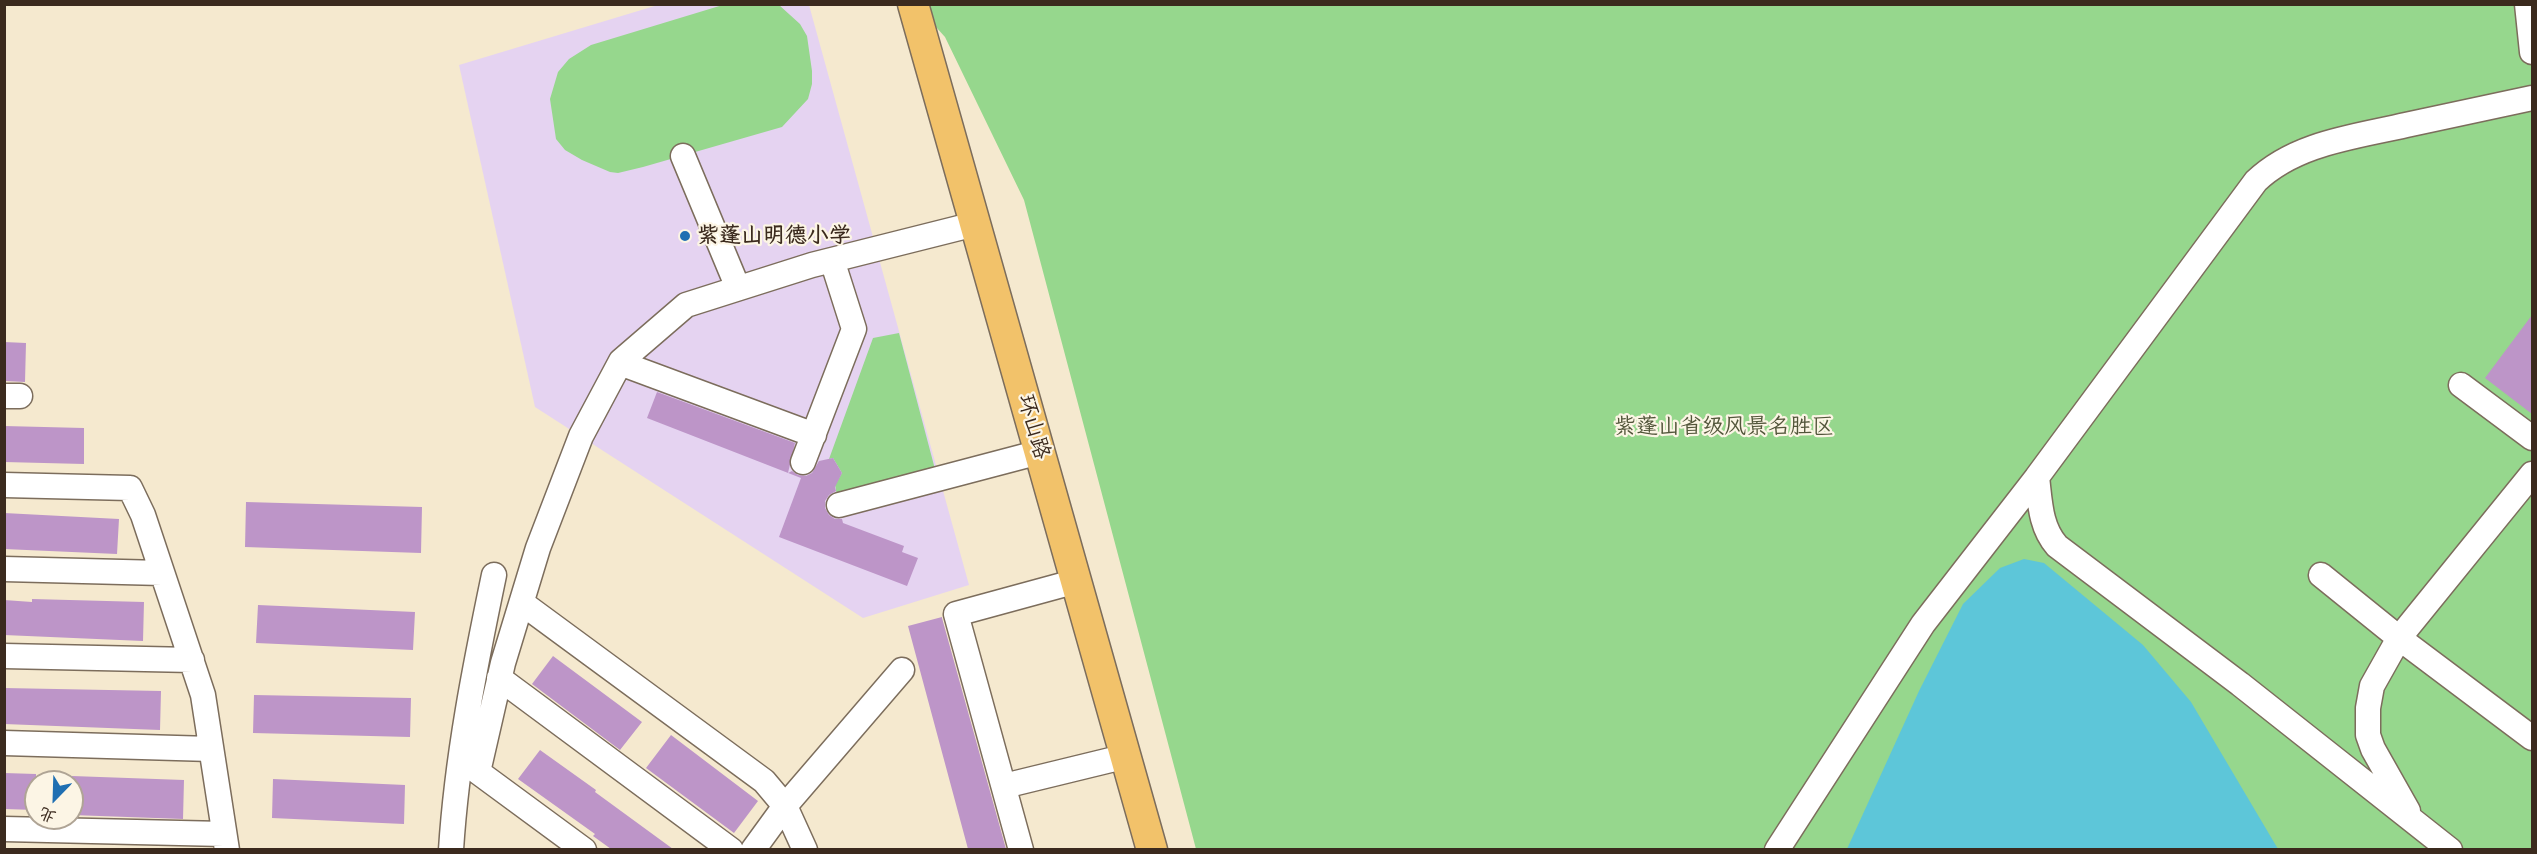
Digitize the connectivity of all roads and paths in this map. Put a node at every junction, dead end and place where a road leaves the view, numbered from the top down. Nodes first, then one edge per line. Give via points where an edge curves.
1 (913, 4) edge
2 (2527, 4) edge
3 (2532, 52) edge
4 (2532, 98) edge
5 (683, 156) dead end
6 (975, 224) junction
7 (832, 260) junction
8 (738, 288) junction
9 (620, 363) junction
10 (2461, 385) dead end
11 (814, 435) junction
12 (2532, 438) edge
13 (1040, 452) junction
14 (803, 462) dead end
15 (2532, 474) edge
16 (2037, 477) junction
17 (4, 485) edge
18 (839, 505) dead end
19 (4, 569) edge
20 (162, 573) junction
21 (494, 575) dead end
22 (2321, 575) dead end
23 (1077, 581) junction
24 (522, 603) junction
25 (2399, 638) junction
26 (4, 656) edge
27 (192, 660) junction
28 (902, 670) dead end
29 (500, 678) junction
30 (2532, 738) edge
31 (4, 743) edge
32 (212, 749) junction
33 (1127, 756) junction
34 (1004, 786) junction
35 (786, 806) junction
36 (2414, 821) junction
37 (4, 829) edge
38 (226, 842) edge
39 (451, 849) edge
40 (584, 849) edge
41 (730, 849) edge
42 (753, 849) edge
43 (806, 849) edge
44 (1021, 849) edge
45 (1152, 849) edge
46 (1777, 849) edge
47 (2450, 849) edge

1 - 6 main road, 环山路
2 - 3 street
4 - 16 street via 2343,139 2289,156 2271,167 2256,181
5 - 8 street
6 - 7 street
6 - 13 main road, 环山路
7 - 8 street
7 - 11 street via 854,329
8 - 9 street via 686,305
9 - 11 street
9 - 24 street via 580,436
10 - 12 street
11 - 14 street
13 - 18 street
13 - 23 main road, 环山路
15 - 25 street
16 - 36 street via 2043,520 2057,546
16 - 46 street via 1923,624
17 - 20 street via 130,488
19 - 20 street
20 - 27 street
21 - 39 street via 470,689
22 - 25 street
23 - 33 main road, 环山路
23 - 34 street via 956,614
24 - 29 street
24 - 35 street via 764,782
25 - 30 street
25 - 36 street via 2372,686 2368,735
26 - 27 street
27 - 32 street via 203,695
28 - 35 street
29 - 40 street via 478,772
29 - 41 street
31 - 32 street
32 - 38 street
33 - 34 street
33 - 45 main road, 环山路
34 - 44 street
35 - 42 street
35 - 43 street
36 - 47 street
37 - 38 street

